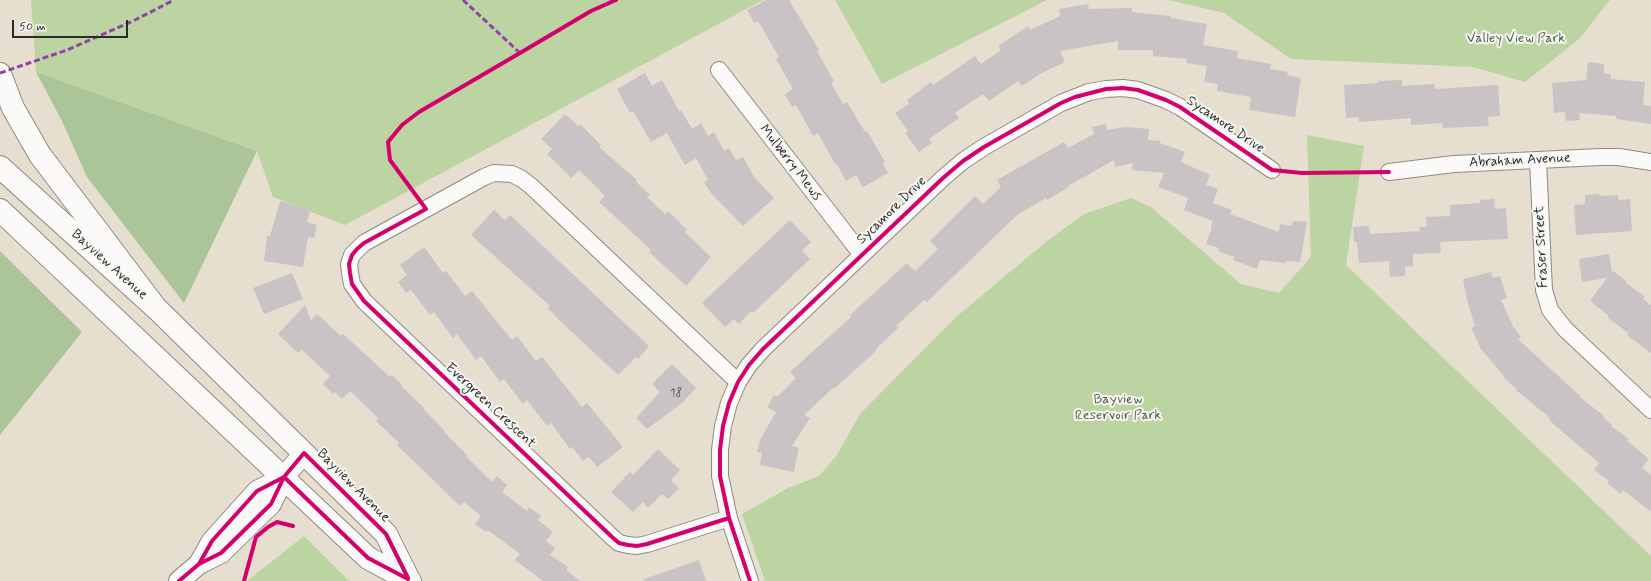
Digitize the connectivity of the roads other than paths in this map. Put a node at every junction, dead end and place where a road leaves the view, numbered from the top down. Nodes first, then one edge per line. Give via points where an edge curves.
1 (719, 70) dead end
2 (0, 74) edge
3 (1538, 160) junction
4 (1651, 162) edge
5 (0, 167) edge
6 (1272, 170) dead end
7 (1389, 172) dead end
8 (0, 210) edge
9 (862, 255) junction
10 (155, 307) junction
11 (738, 382) junction
12 (1651, 410) edge
13 (304, 453) junction
14 (284, 478) junction
15 (729, 518) junction
16 (409, 580) edge
17 (179, 581) edge
18 (750, 581) edge

1 - 9 street, Mulberry Mews
2 - 10 main road via 13,108 40,155
3 - 4 street, Abraham Avenue via 1619,157
3 - 7 street, Abraham Avenue via 1454,164
3 - 12 street, Fraser Street via 1544,290 1550,310 1565,329
5 - 10 main road, Bayview Avenue
6 - 9 street, Sycamore Drive via 1166,100 1138,90 1123,88 1089,92 1061,103 963,161
8 - 14 main road, Bayview Avenue
9 - 11 street, Sycamore Drive via 763,349
10 - 13 main road, Bayview Avenue
11 - 15 street, Sycamore Drive via 729,403 720,450 720,476
11 - 15 street, Evergreen Crescent via 531,186 512,174 494,173 484,177 364,244 352,255 349,264 352,284 364,301 612,538 637,546
13 - 14 street
13 - 16 main road, Bayview Avenue via 386,534
14 - 16 main road, Bayview Avenue via 368,558
14 - 17 street via 271,504 222,553 199,564
15 - 18 street, Sycamore Drive

